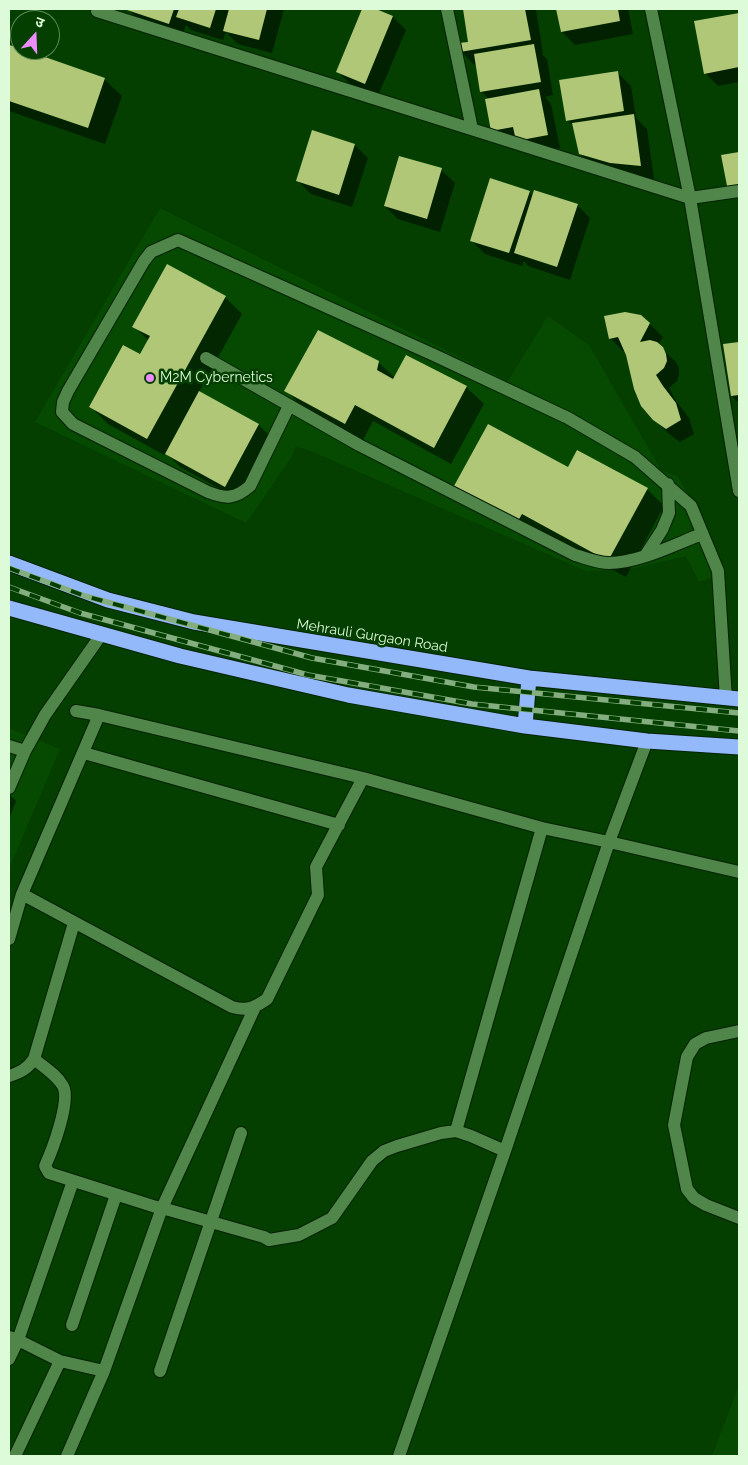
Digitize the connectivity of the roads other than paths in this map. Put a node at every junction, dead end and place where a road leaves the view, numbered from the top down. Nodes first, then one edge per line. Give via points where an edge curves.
1 (447, 9) edge
2 (651, 9) edge
3 (97, 11) dead end
4 (472, 129) junction
5 (739, 191) edge
6 (690, 198) junction
7 (206, 358) dead end
8 (289, 406) junction
9 (668, 484) junction
10 (739, 491) edge
11 (702, 534) junction
12 (645, 556) junction
13 (9, 563) edge
14 (9, 608) edge
15 (101, 635) junction
16 (529, 678) junction
17 (733, 699) edge
18 (76, 711) dead end
19 (99, 715) junction
20 (525, 726) junction
21 (647, 741) junction
22 (9, 746) edge
23 (739, 747) edge
24 (25, 751) junction
25 (84, 752) junction
26 (363, 778) junction
27 (9, 788) edge
28 (339, 825) junction
29 (542, 828) junction
30 (609, 842) junction
31 (739, 872) edge
32 (22, 894) junction
33 (74, 922) junction
34 (9, 939) edge
35 (255, 1007) junction
36 (739, 1031) edge
37 (34, 1059) junction
38 (9, 1076) edge
39 (456, 1132) junction
40 (241, 1133) dead end
41 (505, 1151) junction
42 (73, 1181) junction
43 (116, 1195) junction
44 (162, 1208) junction
45 (739, 1218) edge
46 (210, 1221) junction
47 (72, 1324) dead end
48 (13, 1338) edge
49 (9, 1359) edge
50 (60, 1361) junction
51 (104, 1371) junction
52 (160, 1372) dead end
53 (15, 1456) edge
54 (67, 1456) edge
55 (399, 1456) edge

1 - 4 street
2 - 6 street
3 - 4 street
4 - 6 street
5 - 6 street
6 - 10 street
7 - 8 street
8 - 9 street via 250,486 241,494 230,497 208,492 73,424 62,412 68,391 144,261 152,252 178,240 568,418 635,457
8 - 12 street via 575,555 608,563
9 - 11 street via 691,506
9 - 12 street via 669,513
11 - 12 street
11 - 17 street via 718,571
13 - 16 highway, Mehrauli Gurgaon Road via 108,600 194,622
14 - 15 highway
15 - 20 highway via 348,695
15 - 24 street via 49,709
16 - 17 highway, Mehrauli Gurgaon Road
16 - 20 highway
18 - 19 street
19 - 25 street
19 - 26 street
20 - 21 highway
21 - 23 highway
21 - 30 street
22 - 24 street
24 - 27 street
25 - 28 street
25 - 32 street
26 - 28 street
26 - 29 street
28 - 35 street via 316,867 318,895 267,999
29 - 30 street
29 - 39 street
30 - 31 street
30 - 41 street
32 - 33 street
32 - 34 street
33 - 35 street via 232,1007 243,1010
33 - 37 street
35 - 44 street
36 - 45 street via 706,1038 695,1044 687,1056 674,1125 687,1189 706,1205
37 - 38 street via 29,1067
37 - 42 street via 64,1087 64,1107 45,1166 49,1173
39 - 41 street
39 - 46 street via 441,1133 384,1151 372,1161 332,1218 299,1235 269,1240
40 - 46 street
41 - 55 street
42 - 43 street
42 - 48 street
43 - 44 street
43 - 47 street
44 - 46 street
44 - 51 street
46 - 52 street
48 - 49 street
48 - 50 street
50 - 51 street
50 - 53 street
51 - 54 street

